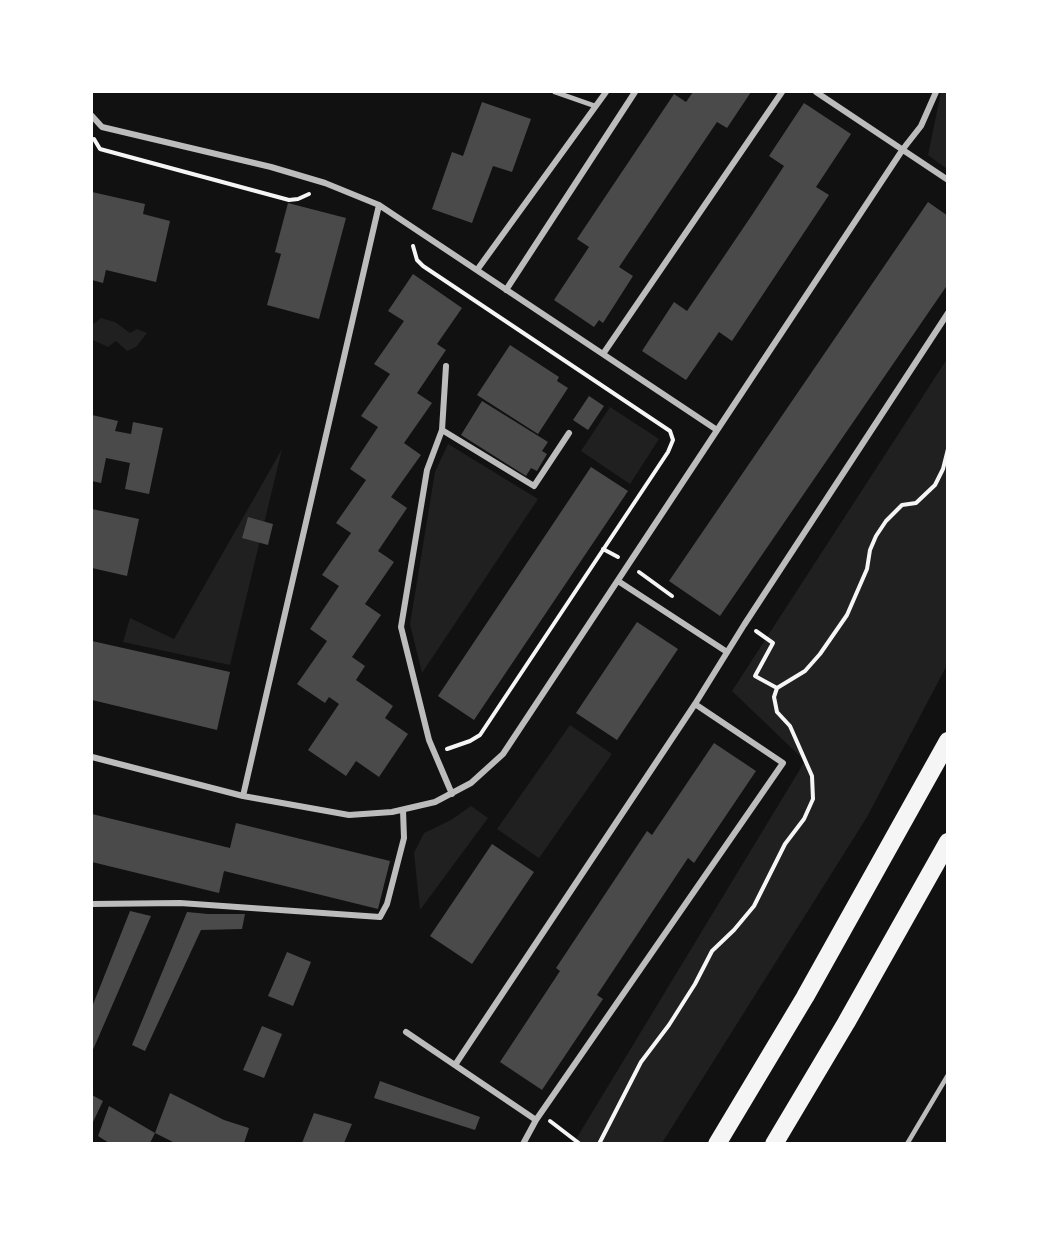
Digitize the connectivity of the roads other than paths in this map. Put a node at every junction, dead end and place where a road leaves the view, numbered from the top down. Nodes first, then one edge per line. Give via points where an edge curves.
1 (555, 92) edge
2 (606, 92) edge
3 (635, 92) edge
4 (782, 92) edge
5 (816, 92) edge
6 (936, 92) edge
7 (595, 106) junction
8 (92, 116) edge
9 (903, 149) junction
10 (948, 180) edge
11 (380, 205) junction
12 (477, 270) junction
13 (506, 290) junction
14 (948, 313) edge
15 (603, 354) junction
16 (446, 366) dead end
17 (442, 430) junction
18 (717, 430) junction
19 (569, 433) dead end
20 (618, 581) junction
21 (727, 652) junction
22 (695, 704) junction
23 (948, 741) edge
24 (92, 757) edge
25 (452, 794) junction
26 (243, 795) junction
27 (403, 810) junction
28 (948, 842) edge
29 (92, 904) edge
30 (406, 1032) dead end
31 (455, 1065) junction
32 (948, 1075) edge
33 (538, 1117) junction
34 (523, 1143) edge
35 (717, 1143) edge
36 (774, 1143) edge
37 (907, 1143) edge

1 - 7 street
2 - 7 street
3 - 13 street
4 - 15 street
5 - 9 street
6 - 9 street via 921,126
7 - 12 street
8 - 11 street via 102,127 271,167
9 - 10 street
9 - 18 street
11 - 12 street
11 - 26 street
12 - 13 street
13 - 15 street
14 - 21 street
15 - 18 street
16 - 17 street
17 - 19 street via 534,486
17 - 25 street via 427,470 401,627 429,740
18 - 20 street
20 - 21 street
20 - 25 street via 503,754 471,783
21 - 22 street
22 - 31 street
22 - 33 street via 783,763
23 - 35 highway via 805,997
24 - 26 street
25 - 27 street
26 - 27 street via 349,816
27 - 29 street via 404,838 380,917 180,903
28 - 36 highway
30 - 31 street
31 - 33 street
32 - 37 lane
33 - 34 street

